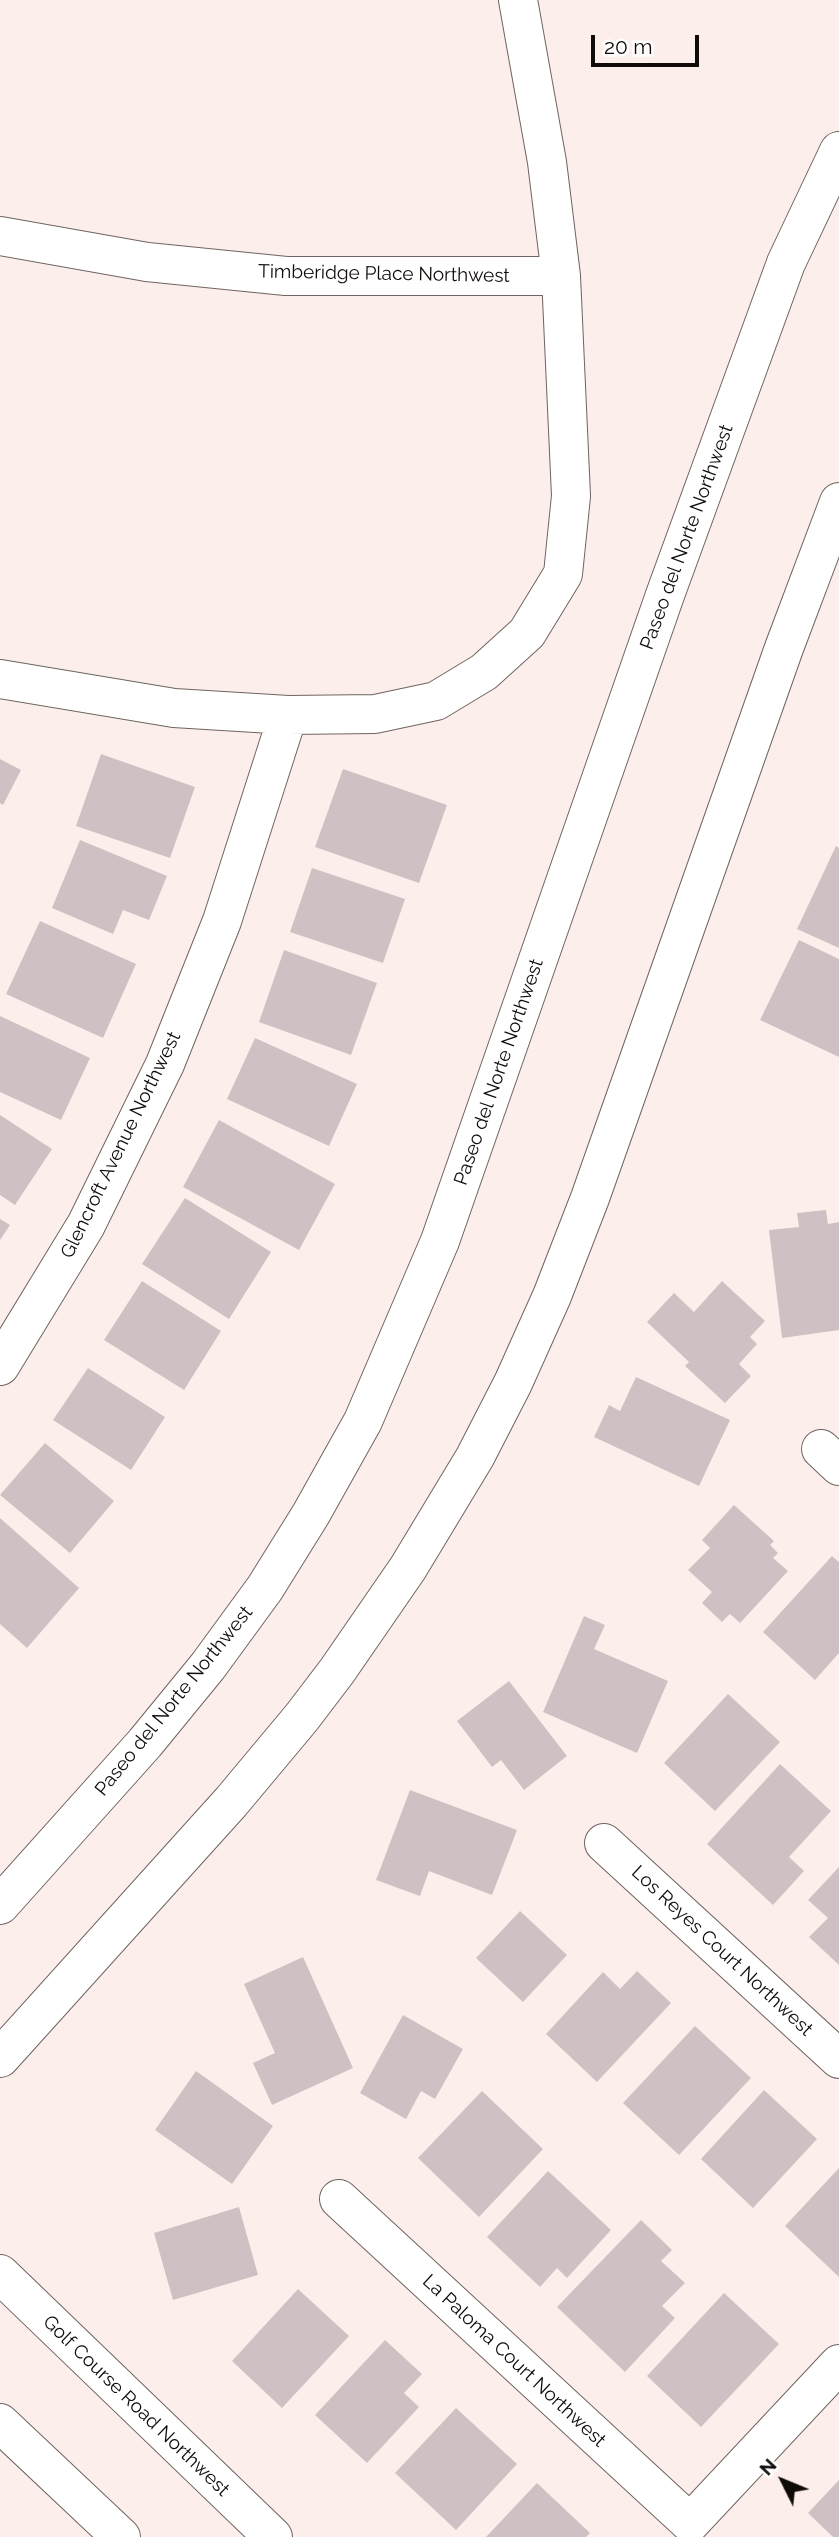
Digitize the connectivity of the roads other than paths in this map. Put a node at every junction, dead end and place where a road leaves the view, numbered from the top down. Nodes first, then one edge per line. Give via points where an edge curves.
1 (518, 0) edge
2 (839, 151) edge
3 (0, 236) edge
4 (561, 276) junction
5 (839, 502) edge
6 (0, 679) edge
7 (288, 715) junction
8 (0, 1366) edge
9 (604, 1843) dead end
10 (0, 1905) edge
11 (0, 2058) edge
12 (839, 2059) edge
13 (339, 2199) dead end
14 (0, 2274) edge
15 (839, 2364) edge
16 (0, 2423) edge
17 (121, 2537) edge
18 (273, 2537) edge

1 - 4 main road via 547,162
2 - 10 main road, Paseo del Norte Northwest via 786,263 440,1241 363,1421 272,1577 208,1666
3 - 4 main road, Timberidge Place Northwest via 147,262 286,276
4 - 7 main road via 571,496 563,574 527,633 484,673 436,701 375,714
5 - 11 main road via 590,1198 541,1321 475,1457 366,1632 302,1717
6 - 7 main road via 174,708
7 - 8 main road, Glencroft Avenue Northwest via 222,921 165,1064 86,1225
9 - 12 main road, Los Reyes Court Northwest
13 - 15 main road, La Paloma Court Northwest via 690,2524
14 - 18 main road, Golf Course Road Northwest
16 - 17 main road

